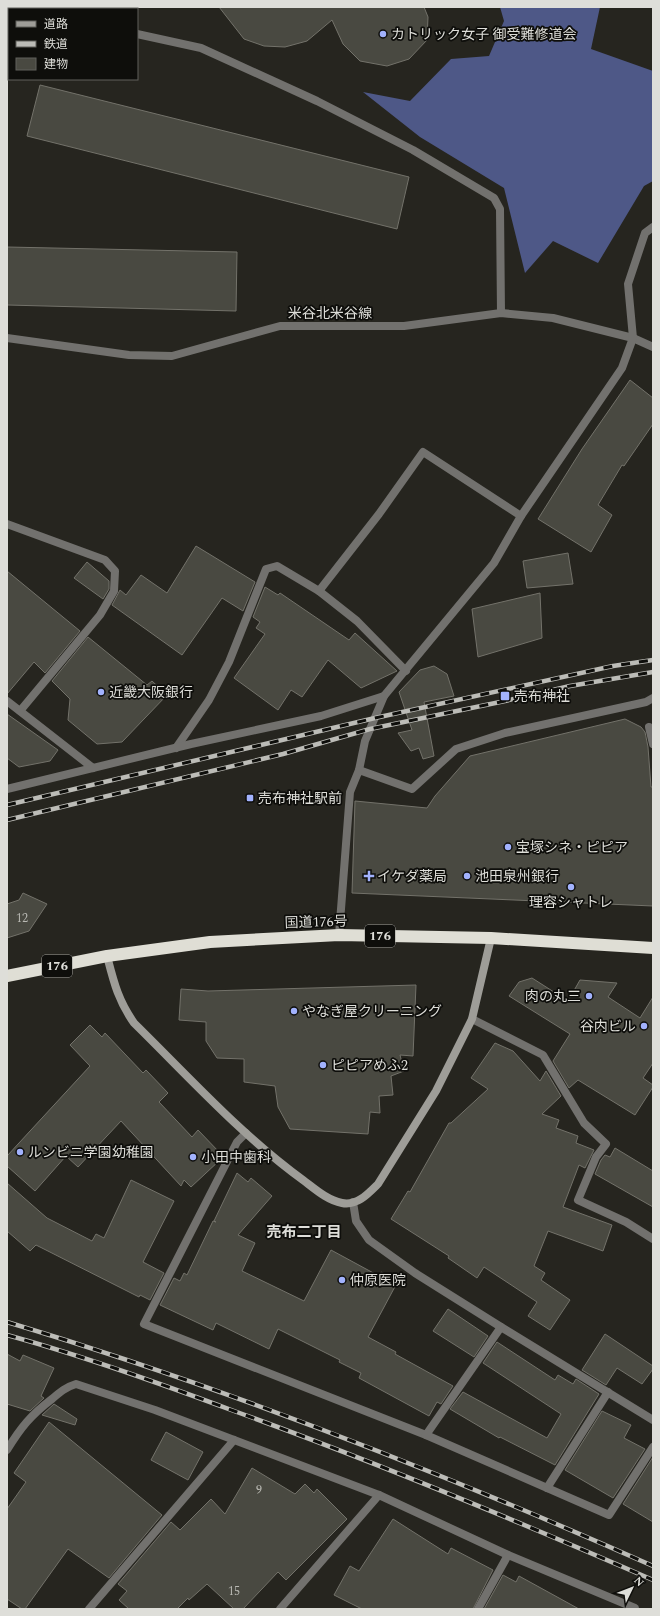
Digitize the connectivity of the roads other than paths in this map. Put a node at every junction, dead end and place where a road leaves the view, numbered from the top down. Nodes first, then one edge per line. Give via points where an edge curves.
1 (138, 34) edge
2 (653, 227) edge
3 (502, 313) junction
4 (7, 338) edge
5 (633, 338) junction
6 (653, 347) edge
7 (521, 516) junction
8 (7, 524) edge
9 (319, 591) junction
10 (406, 671) junction
11 (384, 696) junction
12 (653, 698) edge
13 (7, 701) edge
14 (20, 711) junction
15 (649, 727) dead end
16 (653, 744) edge
17 (176, 748) junction
18 (93, 768) junction
19 (359, 770) junction
20 (7, 789) edge
21 (339, 935) junction
22 (492, 938) junction
23 (653, 948) edge
24 (107, 956) junction
25 (7, 976) edge
26 (472, 1019) junction
27 (246, 1133) junction
28 (353, 1202) junction
29 (653, 1239) edge
30 (500, 1327) junction
31 (608, 1392) junction
32 (653, 1420) edge
33 (426, 1435) junction
34 (234, 1440) junction
35 (653, 1447) edge
36 (7, 1450) edge
37 (548, 1488) junction
38 (379, 1495) junction
39 (508, 1555) junction
40 (89, 1609) edge
41 (280, 1609) edge
42 (478, 1609) edge
43 (635, 1609) edge

1 - 3 street via 201,48 317,101 406,147 494,198 500,209
2 - 5 street via 645,234 628,284
3 - 4 street, 米谷北米谷線 via 404,326 280,326 172,356 129,355
3 - 5 street, 米谷北米谷線 via 554,318
5 - 6 street, 米谷北米谷線
5 - 7 street via 622,368
7 - 9 street via 424,452
7 - 10 street via 494,563
8 - 14 street via 105,560 115,571 114,591 100,615
9 - 10 street via 356,621
9 - 17 street via 277,566 266,569 229,662 209,700
10 - 11 street
11 - 17 street via 321,716
11 - 19 street via 365,740
12 - 19 street via 646,702 505,732 456,749 412,789
13 - 14 street
14 - 18 street
15 - 16 street
17 - 18 street
18 - 20 street
19 - 21 street via 350,792
21 - 22 highway, 国道176号 / 176
21 - 24 highway, 国道176号 / 176 via 210,942
22 - 23 highway, 国道176号 / 176
22 - 26 street
24 - 25 highway, 国道176号 / 176
24 - 27 street via 117,994 134,1023
26 - 28 street via 436,1091 378,1184 365,1197
26 - 29 street via 543,1055 584,1123 606,1144 596,1157 578,1200 626,1222
27 - 28 street via 283,1166 330,1199 343,1203
27 - 33 street via 237,1142 144,1324
28 - 30 street via 356,1221 369,1240 415,1273
30 - 31 street
30 - 33 street
31 - 32 street
31 - 37 street
33 - 37 street
34 - 36 street via 76,1384 67,1387 34,1412
34 - 38 street
34 - 40 street
35 - 37 street via 609,1514
38 - 39 street
38 - 41 street
39 - 42 street
39 - 43 street

